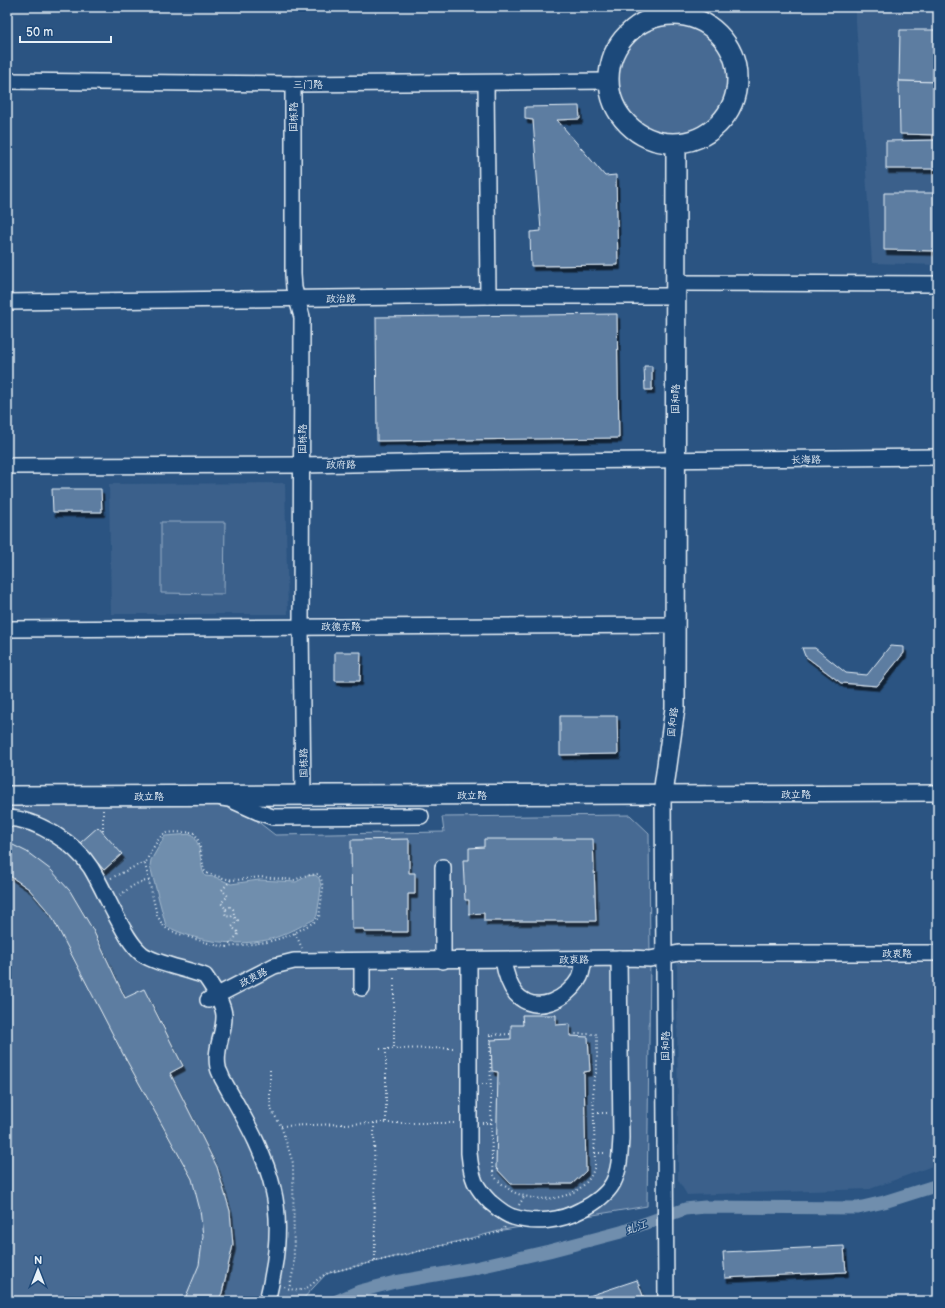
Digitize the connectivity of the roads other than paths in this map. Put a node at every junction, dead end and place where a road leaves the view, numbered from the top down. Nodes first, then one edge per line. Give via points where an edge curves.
1 (673, 11) edge
2 (7, 81) edge
3 (608, 81) junction
4 (486, 83) junction
5 (293, 84) junction
6 (676, 144) junction
7 (938, 284) edge
8 (675, 290) junction
9 (488, 296) junction
10 (297, 299) junction
11 (7, 302) edge
12 (938, 457) edge
13 (675, 460) junction
14 (302, 465) junction
15 (7, 466) edge
16 (675, 625) junction
17 (301, 627) junction
18 (7, 629) edge
19 (938, 793) edge
20 (663, 794) junction
21 (342, 795) junction
22 (421, 795) junction
23 (7, 796) edge
24 (212, 796) junction
25 (304, 796) junction
26 (7, 818) edge
27 (343, 820) junction
28 (443, 866) dead end
29 (938, 953) edge
30 (672, 954) junction
31 (619, 958) junction
32 (469, 960) junction
33 (503, 960) junction
34 (584, 960) junction
35 (362, 961) junction
36 (443, 961) junction
37 (362, 988) dead end
38 (212, 998) junction
39 (267, 1301) edge
40 (666, 1301) edge

1 - 3 main road via 634,27 620,42 611,61
1 - 6 main road via 714,30 728,46 736,67 737,89 730,110 716,127 697,139
2 - 5 street, 三门路
3 - 4 street, 三门路
3 - 6 main road via 615,109 634,131 661,143
4 - 5 street, 三门路
4 - 9 street
5 - 10 street, 国栋路 via 293,274
6 - 8 main road, 国和路
7 - 8 street, 政治路
8 - 9 street, 政治路
8 - 13 main road, 国和路
9 - 10 street, 政治路
10 - 11 street, 政治路
10 - 14 street, 国栋路 via 302,317
12 - 13 street, 长海路
13 - 14 street, 政府路
13 - 16 main road, 国和路
14 - 15 street, 政府路
14 - 17 street, 国栋路
16 - 17 street, 政德东路
16 - 20 main road, 国和路 via 675,708
17 - 18 street, 政德东路
17 - 25 street, 国栋路
19 - 20 street, 政立路
20 - 22 main road, 政立路
20 - 30 street, 国和路
21 - 22 main road, 政立路
21 - 25 main road, 政立路
21 - 27 street
22 - 27 street via 421,824
23 - 24 main road, 政立路
24 - 25 main road, 政立路
24 - 27 street via 229,799 244,806 266,823 274,825
26 - 38 street via 15,818 57,835 90,867 125,933 142,954 205,976
28 - 36 street
29 - 30 street, 政衷路
30 - 31 street, 政衷路 via 650,959
30 - 40 street, 国和路
31 - 32 street via 626,1063 620,1165 613,1183 604,1196 590,1206 564,1218 544,1220 512,1217 496,1207 483,1195 471,1168
31 - 34 street, 政衷路
32 - 33 street, 政衷路
32 - 36 street, 政衷路
33 - 34 street, 政衷路
33 - 34 street via 511,987 523,1000 534,1004 547,1004 560,999 580,976
35 - 36 street, 政衷路
35 - 37 street
35 - 38 street, 政衷路 via 294,961 274,966
38 - 39 street via 221,1002 224,1013 218,1066 263,1155 274,1189 277,1251

